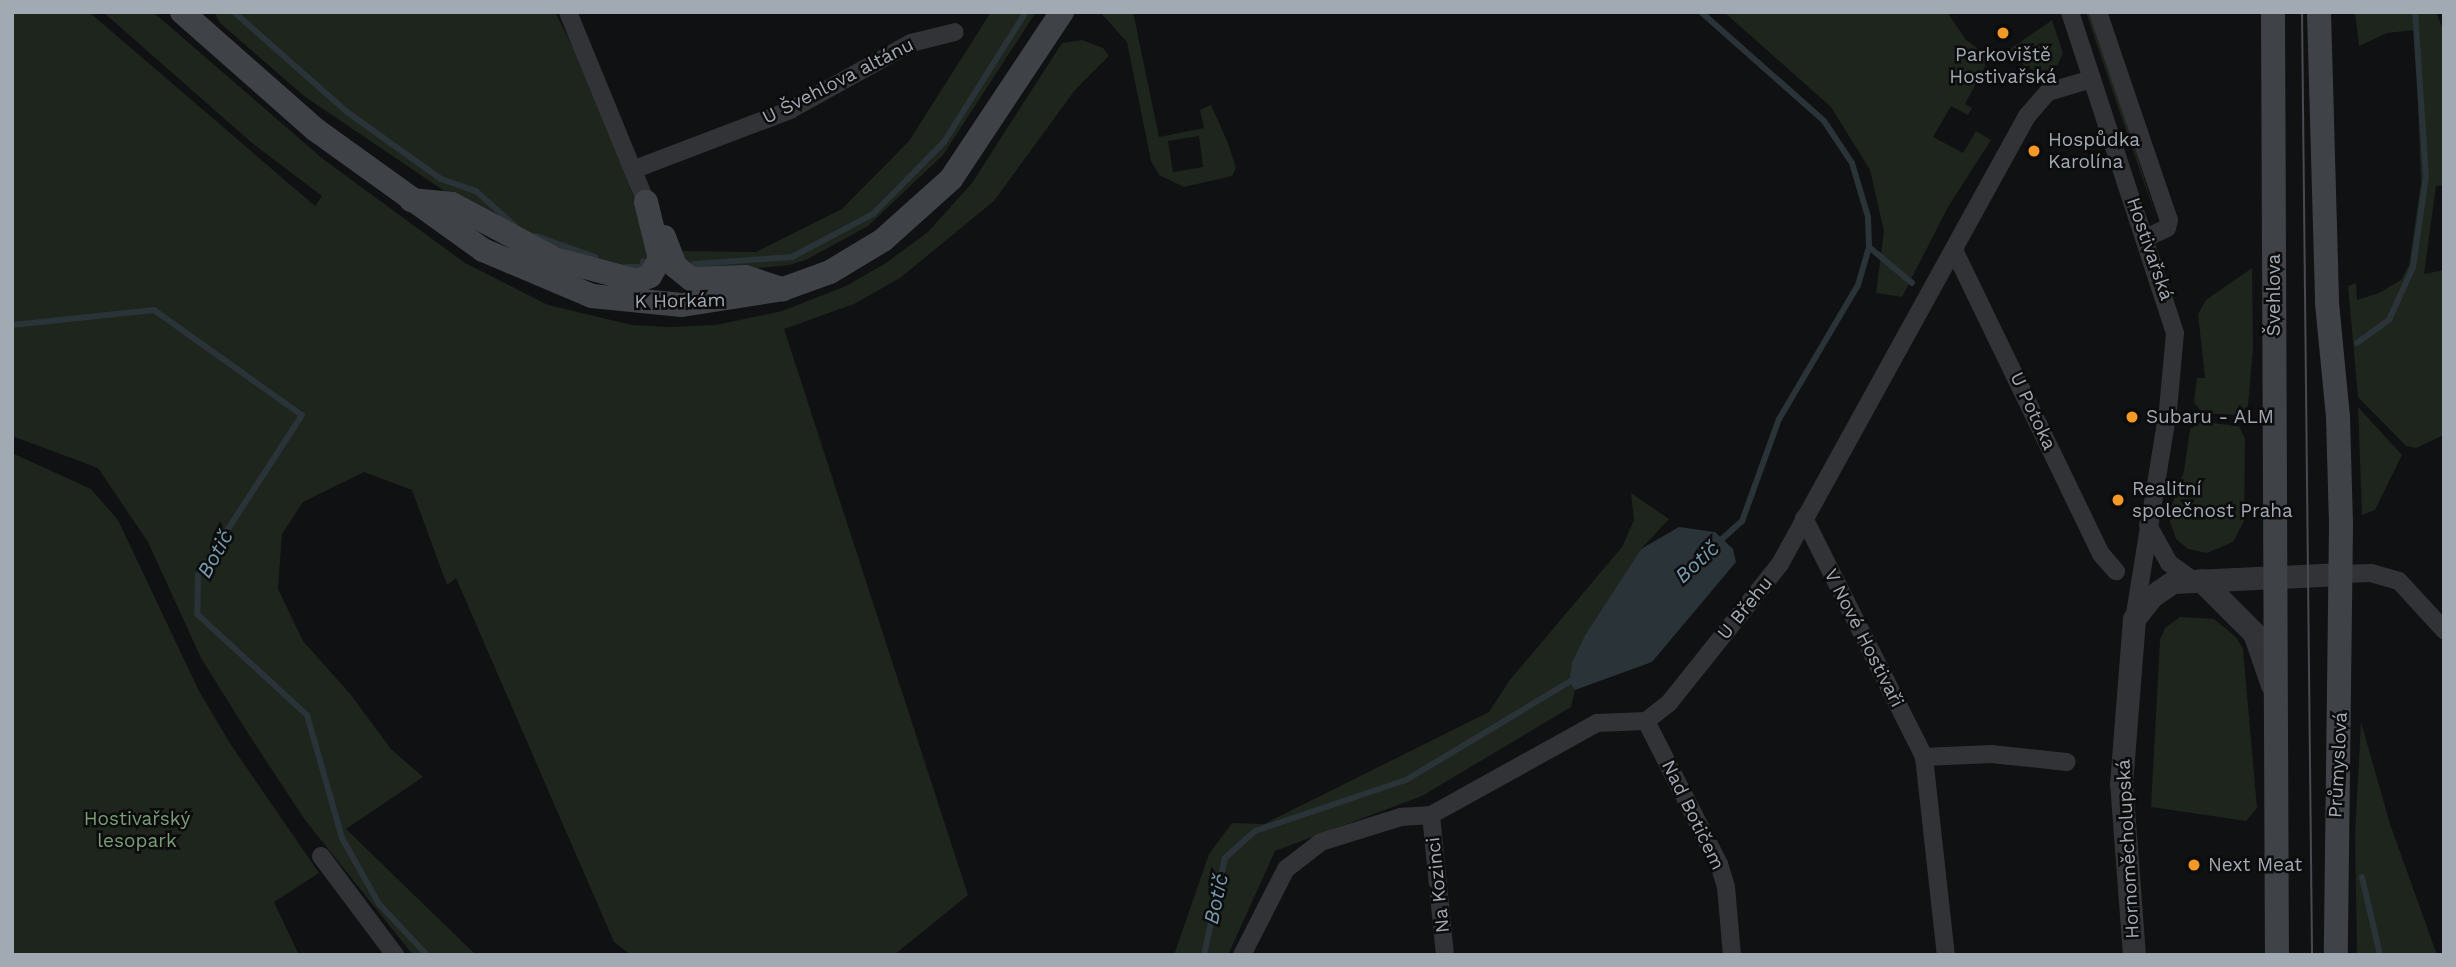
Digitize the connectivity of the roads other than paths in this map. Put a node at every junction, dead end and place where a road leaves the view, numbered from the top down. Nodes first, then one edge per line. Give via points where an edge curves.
1 (182, 12) edge
2 (568, 12) edge
3 (1062, 12) edge
4 (2070, 12) edge
5 (2098, 12) edge
6 (2273, 12) edge
7 (2319, 12) edge
8 (955, 32) dead end
9 (2092, 79) junction
10 (635, 169) junction
11 (410, 200) junction
12 (648, 209) junction
13 (2146, 238) junction
14 (1954, 250) junction
15 (783, 289) junction
16 (2168, 410) joint
17 (1804, 518) junction
18 (2148, 525) junction
19 (2116, 571) dead end
20 (2341, 574) junction
21 (2274, 578) junction
22 (2197, 580) junction
23 (2134, 618) junction
24 (2444, 631) edge
25 (2274, 698) junction
26 (1647, 721) junction
27 (1924, 757) junction
28 (2067, 762) dead end
29 (1431, 815) junction
30 (321, 856) dead end
31 (395, 955) edge
32 (1242, 955) edge
33 (1445, 955) edge
34 (1732, 955) edge
35 (1947, 955) edge
36 (2134, 955) edge
37 (2277, 955) edge
38 (2336, 955) edge

1 - 11 main road, K Horkám via 316,130
2 - 10 street
3 - 15 main road, K Horkám via 943,187 859,256
4 - 9 street, Hostivařská
5 - 13 street via 2169,220 2167,228
6 - 21 main road, Švehlova
7 - 20 main road
8 - 10 street, U Švehlova altánu via 911,43 790,110
9 - 13 street, Hostivařská
9 - 14 street, U Břehu via 2041,97
10 - 12 street
11 - 12 main road via 452,204 555,259 630,281 650,276 659,266
11 - 15 main road, K Horkám via 483,250 592,296 682,305
12 - 15 main road via 675,266 687,277 745,276
13 - 16 street, Hostivařská via 2175,333
14 - 17 street, U Břehu
14 - 19 street, U Potoka via 2101,554
16 - 18 street, Hornoměcholupská
17 - 26 street, U Břehu via 1780,564 1669,702
17 - 27 street, V Nové Hostivaři
18 - 22 street via 2169,563
18 - 23 street, Hornoměcholupská
20 - 21 street
20 - 24 street via 2371,573 2399,581
20 - 38 main road, Průmyslová via 2334,834
21 - 22 street
21 - 25 main road
22 - 23 street via 2161,587
22 - 25 street via 2254,633
23 - 36 street, Hornoměcholupská via 2121,784
25 - 37 main road
26 - 29 street via 1597,723
26 - 34 street, Nad Botičem via 1719,864 1726,887
27 - 28 street via 1991,754
27 - 35 street, V Nové Hostivaři
29 - 32 street via 1401,817 1321,842 1286,869
29 - 33 street, Na Kozinci
30 - 31 street

